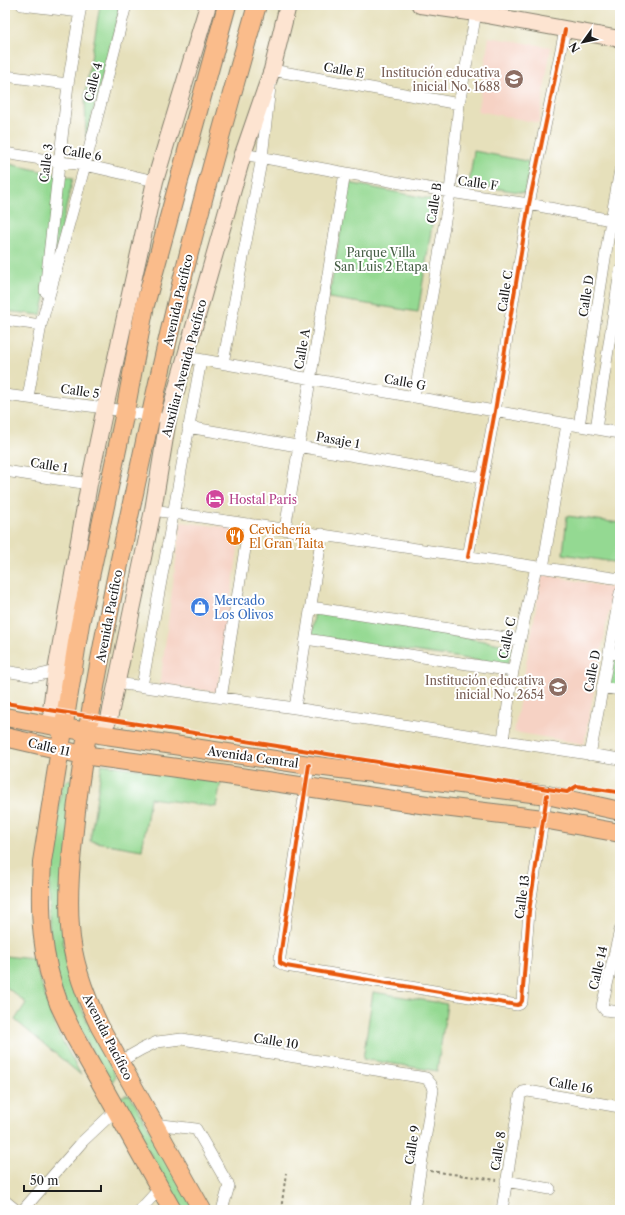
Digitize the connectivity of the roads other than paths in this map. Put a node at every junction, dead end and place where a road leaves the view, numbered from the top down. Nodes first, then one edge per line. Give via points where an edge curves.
1 (22, 5) edge
2 (126, 5) edge
3 (208, 5) edge
4 (227, 5) edge
5 (257, 5) edge
6 (288, 5) edge
7 (420, 5) edge
8 (80, 9) edge
9 (476, 13) junction
10 (565, 30) junction
11 (620, 39) edge
12 (272, 70) junction
13 (5, 76) edge
14 (68, 84) junction
15 (459, 104) junction
16 (5, 153) edge
17 (243, 154) junction
18 (262, 157) junction
19 (59, 162) junction
20 (85, 165) junction
21 (620, 170) edge
22 (345, 173) junction
23 (155, 181) junction
24 (450, 192) junction
25 (529, 204) junction
26 (616, 221) edge
27 (620, 271) edge
28 (619, 283) edge
29 (5, 320) edge
30 (41, 325) junction
31 (186, 357) junction
32 (202, 360) junction
33 (223, 363) junction
34 (310, 379) junction
35 (5, 395) edge
36 (414, 397) junction
37 (28, 398) junction
38 (105, 408) junction
39 (495, 411) junction
40 (125, 412) junction
41 (150, 416) junction
42 (168, 419) junction
43 (567, 424) junction
44 (579, 426) junction
45 (188, 427) junction
46 (596, 429) junction
47 (620, 433) edge
48 (299, 446) junction
49 (5, 471) edge
50 (482, 478) junction
51 (89, 484) junction
52 (153, 510) junction
53 (174, 513) junction
54 (249, 524) junction
55 (285, 530) junction
56 (322, 534) junction
57 (468, 556) junction
58 (540, 567) junction
59 (620, 579) edge
60 (620, 593) edge
61 (311, 607) junction
62 (306, 639) junction
63 (520, 640) junction
64 (615, 654) edge
65 (5, 671) edge
66 (56, 671) junction
67 (513, 671) junction
68 (116, 683) junction
69 (142, 686) junction
70 (602, 687) junction
71 (620, 690) edge
72 (221, 698) junction
73 (295, 708) junction
74 (5, 717) edge
75 (59, 728) junction
76 (93, 733) junction
77 (10, 738) edge
78 (503, 740) junction
79 (60, 749) junction
80 (83, 755) junction
81 (590, 755) junction
82 (620, 759) edge
83 (310, 765) junction
84 (306, 786) junction
85 (547, 796) junction
86 (620, 811) edge
87 (543, 819) junction
88 (620, 833) edge
89 (620, 930) edge
90 (620, 1012) edge
91 (119, 1062) junction
92 (130, 1081) junction
93 (431, 1084) joint
94 (107, 1095) junction
95 (520, 1096) joint
96 (620, 1106) edge
97 (116, 1110) junction
98 (154, 1124) junction
99 (506, 1181) junction
100 (160, 1188) junction
101 (550, 1189) dead end
102 (5, 1200) edge
103 (16, 1210) edge
104 (23, 1210) edge
105 (140, 1210) edge
106 (172, 1210) edge
107 (202, 1210) edge
108 (222, 1210) edge
109 (414, 1210) edge
110 (502, 1210) edge

1 - 8 street
2 - 20 street, Calle 4
3 - 23 main road
4 - 40 main road via 145,305
5 - 41 main road, Avenida Pacífico via 190,250
6 - 12 main road, Auxiliar Avenida Pacífico
7 - 9 main road
8 - 14 street, Calle 3
9 - 10 main road
9 - 15 street, Calle B
10 - 11 main road
10 - 25 street, Calle C
12 - 15 street, Calle E
12 - 17 main road, Auxiliar Avenida Pacífico
12 - 18 street
13 - 14 street
14 - 19 street, Calle 3
15 - 24 street, Calle B
16 - 19 street, Calle 6
17 - 18 street, Calle F
17 - 31 main road, Auxiliar Avenida Pacífico
18 - 22 street, Calle F
18 - 33 street
19 - 20 street, Calle 6
19 - 30 street, Calle 3
20 - 23 street, Calle 6
20 - 30 street, Calle 3
21 - 26 street, Calle D
22 - 24 street, Calle F
22 - 34 street, Calle A
23 - 38 main road
24 - 25 street, Calle F
24 - 36 street, Calle B
25 - 26 street, Calle F
25 - 39 street, Calle C
26 - 44 street, Calle D
27 - 28 street
28 - 46 street
29 - 30 street
30 - 37 street, Calle 3
31 - 32 street, Calle G
31 - 42 main road, Auxiliar Avenida Pacífico
32 - 33 street, Calle G
32 - 45 street
33 - 34 street, Calle G
34 - 36 street, Calle G
34 - 48 street, Calle A
35 - 37 street, Calle 5
36 - 39 street, Calle G
37 - 38 street, Calle 5
38 - 40 street, Calle 5
38 - 51 main road
39 - 43 street, Calle G
39 - 50 street, Calle C
40 - 41 street, Calle 5
40 - 75 main road
41 - 42 street
41 - 76 main road, Avenida Pacífico via 107,624
42 - 52 main road, Auxiliar Avenida Pacífico
43 - 44 street, Calle G
43 - 58 street
44 - 46 street, Calle G
45 - 48 street, Pasaje 1
45 - 53 street
46 - 47 street, Calle G
48 - 50 street, Pasaje 1
48 - 55 street, Calle A
49 - 51 street, Calle 1
50 - 57 street, Calle C
51 - 66 main road
52 - 53 street
52 - 68 main road, Auxiliar Avenida Pacífico
53 - 54 street
53 - 69 street
54 - 55 street
54 - 72 street
55 - 56 street
56 - 57 street
56 - 61 street
57 - 58 street
58 - 59 street
58 - 63 street, Calle C
60 - 64 street, Calle D
61 - 62 street
61 - 63 street
62 - 67 street
62 - 73 street
63 - 67 street, Calle C
64 - 70 street, Calle D
65 - 66 street via 34,676
66 - 75 main road via 51,710
67 - 78 street, Calle C
68 - 69 street
68 - 76 main road, Auxiliar Avenida Pacífico via 108,719
69 - 72 street
70 - 71 street
70 - 81 street, Calle D
72 - 73 street
73 - 78 street
74 - 75 main road, Avenida Central
75 - 76 main road, Avenida Central
75 - 79 main road
76 - 80 main road, Avenida Pacífico
76 - 83 main road, Avenida Central
77 - 79 main road, Calle 11
78 - 81 street
79 - 80 main road, Calle 11
79 - 94 main road via 42,862 40,921 43,947 60,1005
80 - 84 main road, Avenida Central
80 - 91 main road, Avenida Pacífico via 69,883 70,929 74,954 88,1003
81 - 82 street
83 - 84 street
83 - 85 main road, Avenida Central
84 - 87 main road, Avenida Central via 427,805
84 - 87 street, Calle 13 via 280,963 517,1005 522,1001 529,911
85 - 86 main road, Avenida Central
85 - 87 street, Calle 13
87 - 88 main road, Avenida Central
89 - 90 street, Calle 14 via 602,1006 605,1010
91 - 92 main road, Avenida Pacífico
91 - 93 street, Calle 10 via 157,1042 182,1039 424,1078
92 - 94 main road
92 - 98 main road, Avenida Pacífico
93 - 109 street, Calle 9 via 433,1090
94 - 97 main road
95 - 96 street, Calle 16 via 528,1091
95 - 99 street, Calle 8
97 - 100 main road
97 - 104 street via 83,1141
98 - 107 main road, Avenida Pacífico
98 - 108 street via 196,1130 229,1186
99 - 101 street
99 - 110 street, Calle 8
100 - 105 street
100 - 106 main road
102 - 103 street

